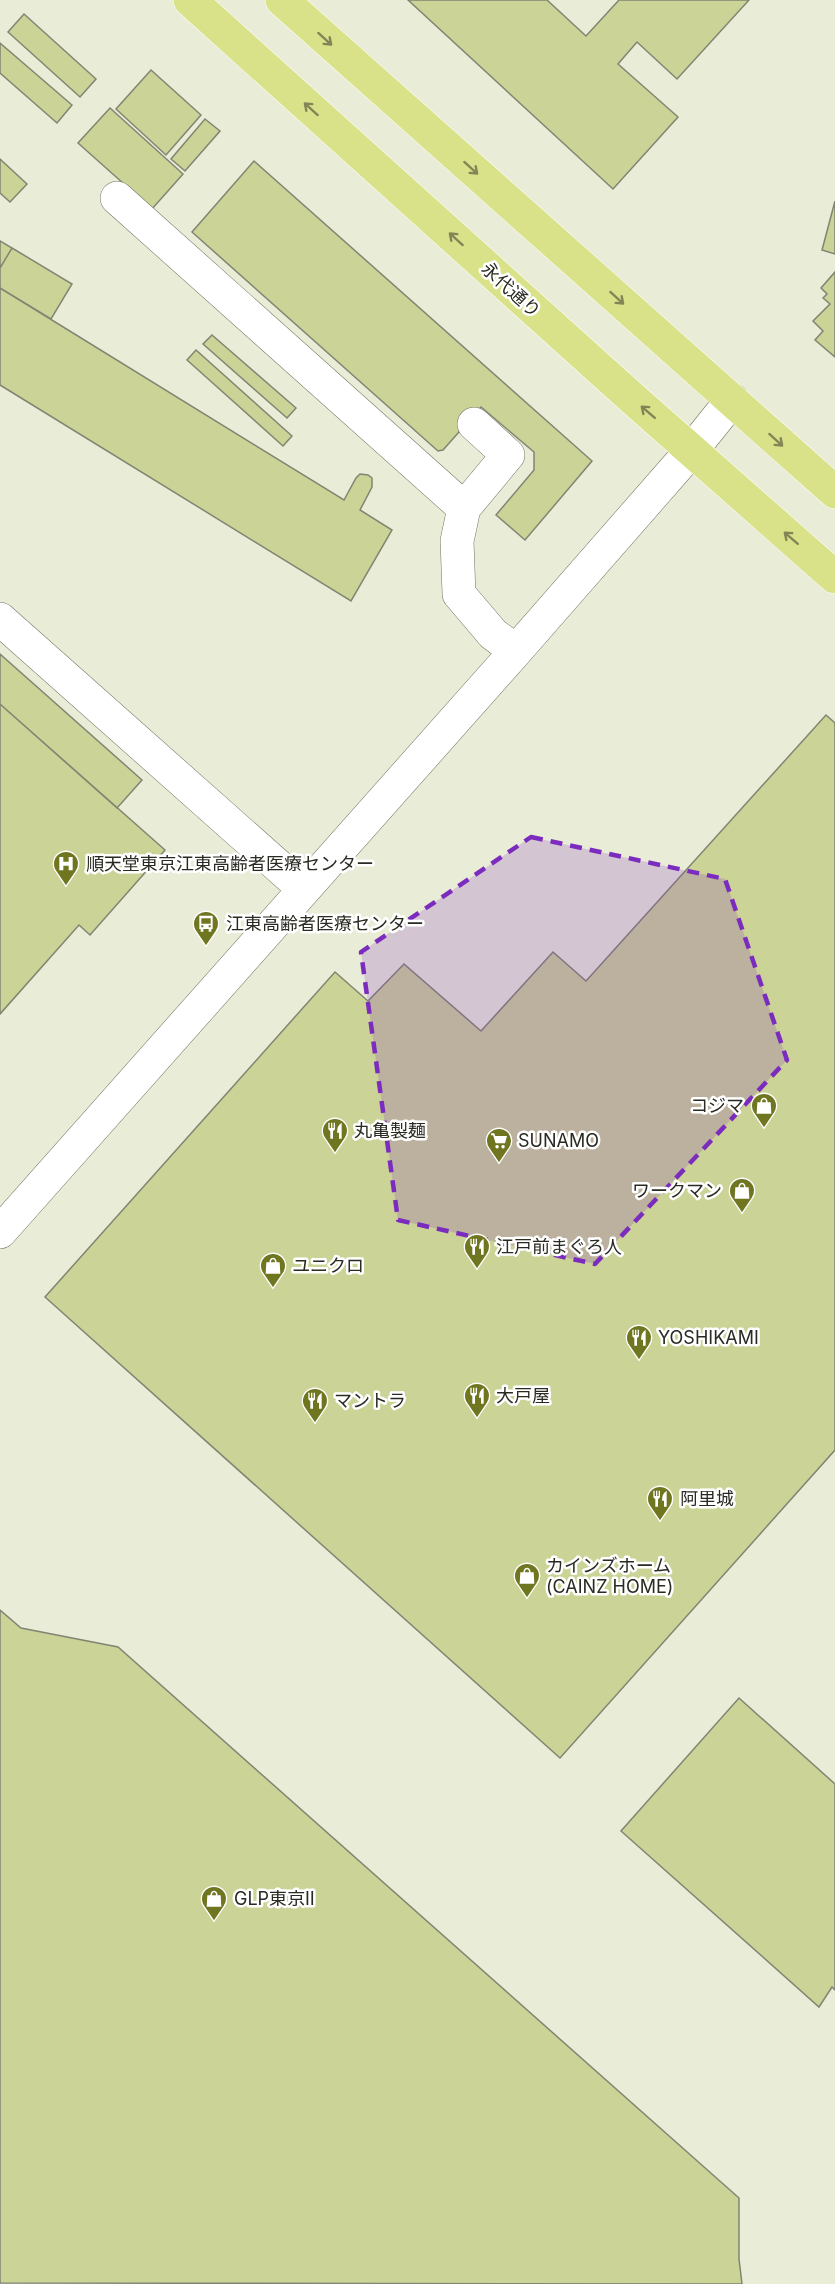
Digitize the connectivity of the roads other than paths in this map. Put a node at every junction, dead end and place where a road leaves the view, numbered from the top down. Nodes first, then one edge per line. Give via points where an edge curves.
1 (190, 0) edge
2 (282, 0) edge
3 (117, 198) dead end
4 (732, 400) junction
5 (474, 424) dead end
6 (691, 451) junction
7 (835, 492) edge
8 (464, 508) junction
9 (835, 577) edge
10 (0, 619) edge
11 (516, 651) junction
12 (304, 889) junction
13 (0, 1232) edge

6 -> 1 main road, 永代通り
2 -> 4 main road
3 - 8 street
4 - 6 street
4 -> 7 main road
5 - 8 street via 508,455
9 -> 6 main road, 永代通り
6 - 11 street
8 - 11 street via 457,542 459,594 493,633
10 - 12 street
11 - 12 street
12 - 13 street

